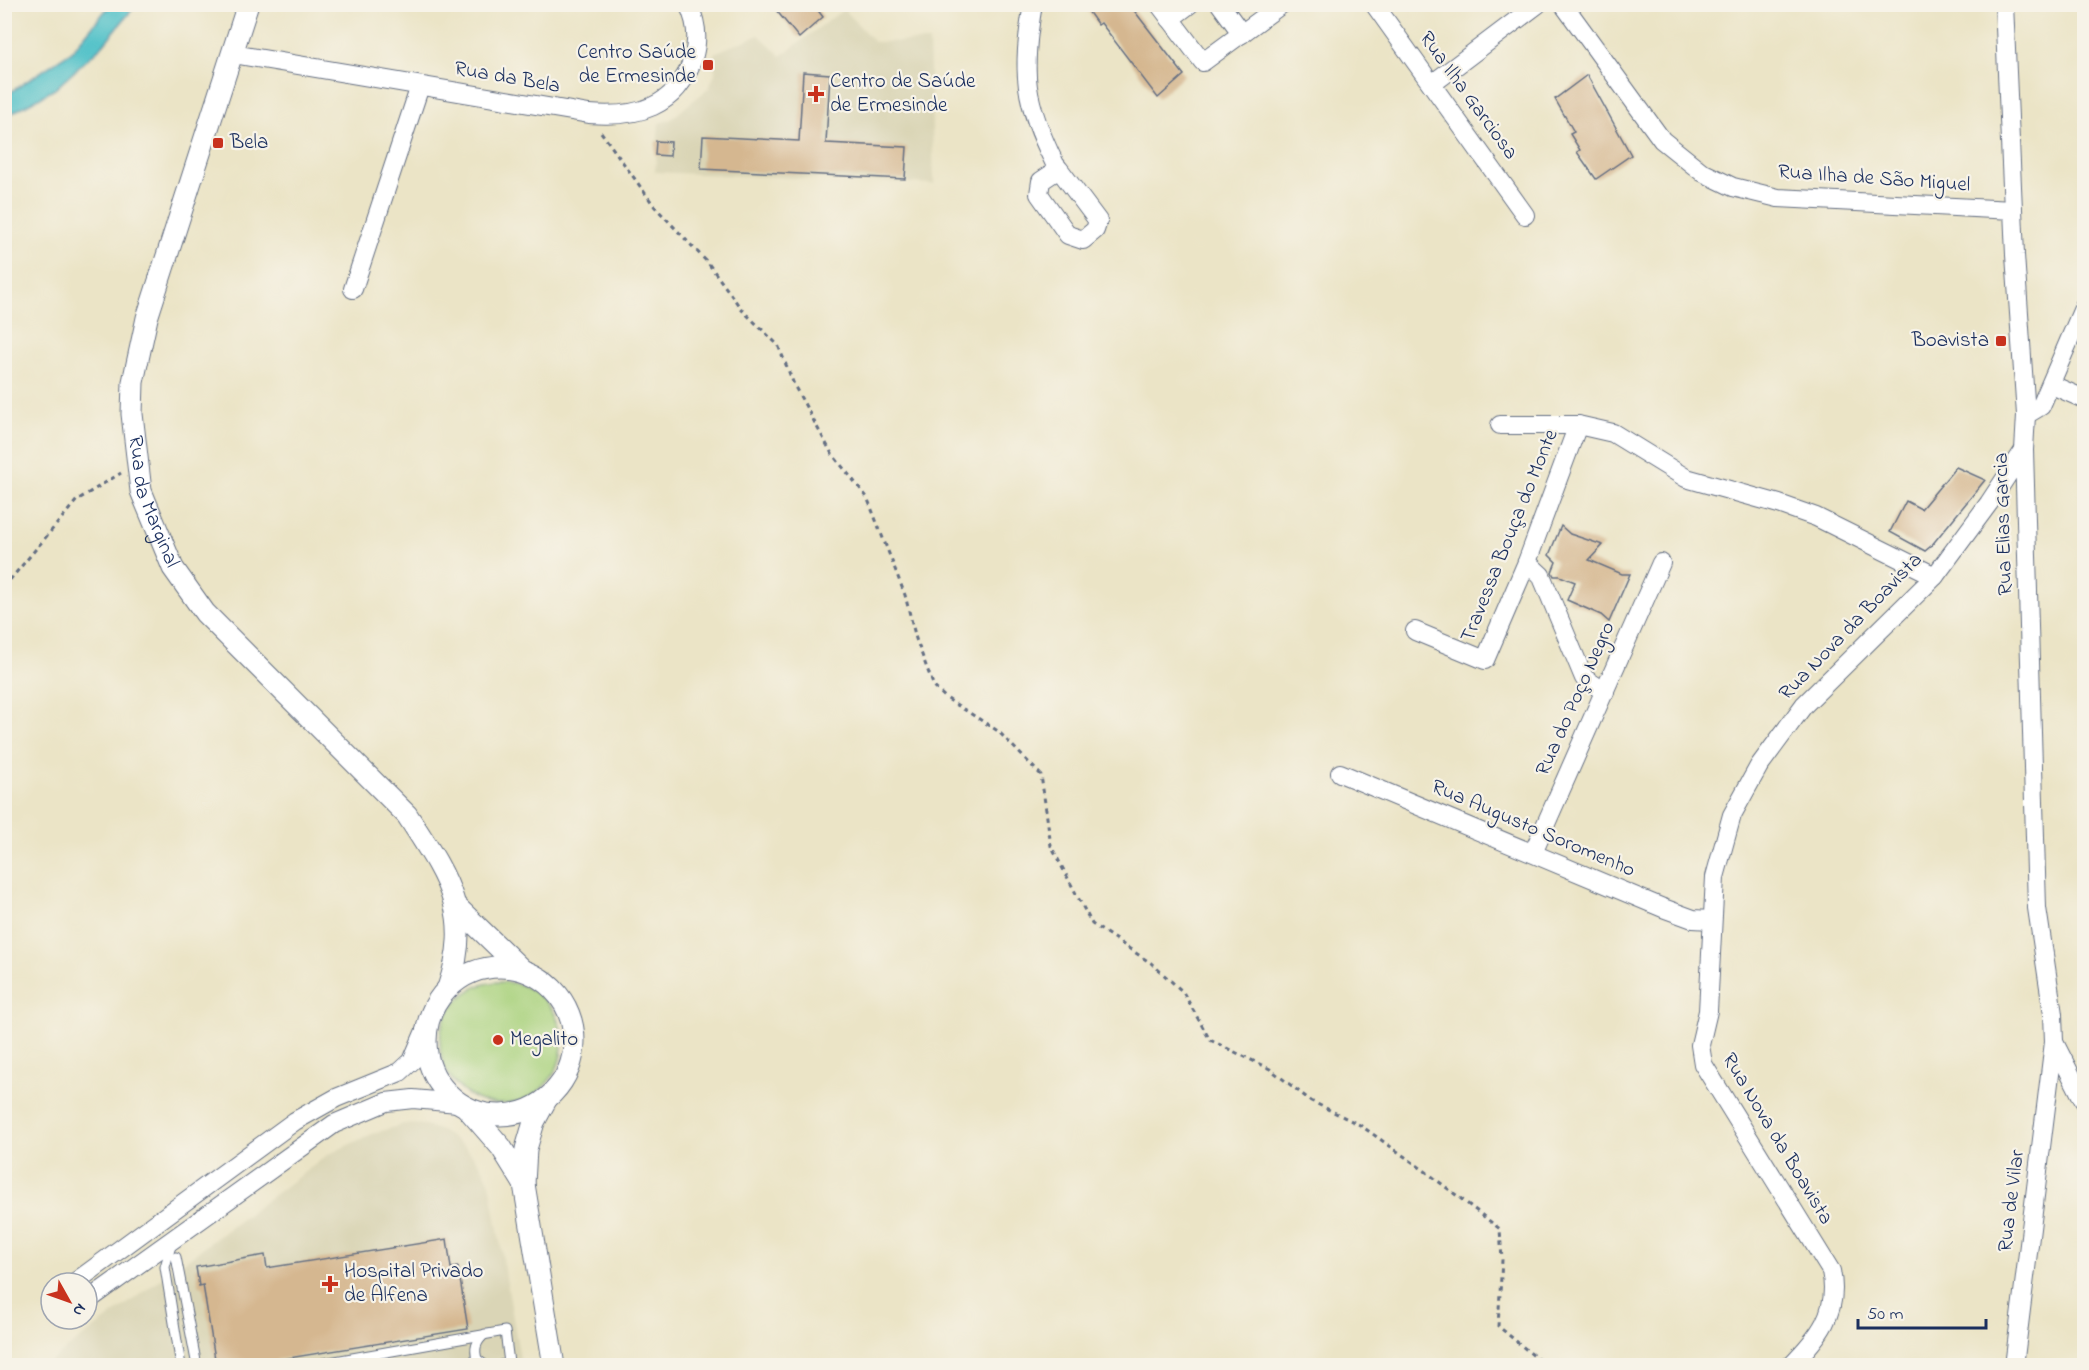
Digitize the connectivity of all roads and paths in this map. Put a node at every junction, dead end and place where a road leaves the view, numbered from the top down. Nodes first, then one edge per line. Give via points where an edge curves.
1 (248, 4) edge
2 (688, 4) edge
3 (1034, 4) edge
4 (1190, 4) edge
5 (1220, 4) edge
6 (1282, 4) edge
7 (1374, 4) edge
8 (1538, 4) edge
9 (1563, 4) edge
10 (2004, 4) edge
11 (1165, 12) edge
12 (1242, 34) junction
13 (233, 54) junction
14 (1432, 84) junction
15 (420, 86) junction
16 (589, 114) junction
17 (1059, 169) dead end
18 (2013, 210) junction
19 (1525, 215) dead end
20 (353, 289) dead end
21 (2085, 306) edge
22 (2052, 385) junction
23 (2085, 399) edge
24 (2026, 415) junction
25 (1500, 425) dead end
26 (1578, 425) junction
27 (2024, 450) junction
28 (122, 472) dead end
29 (1527, 562) junction
30 (1661, 563) dead end
31 (1935, 576) junction
32 (4, 587) edge
33 (1415, 631) dead end
34 (1605, 692) junction
35 (1340, 773) dead end
36 (1533, 853) junction
37 (457, 907) junction
38 (1711, 920) junction
39 (521, 969) junction
40 (448, 988) junction
41 (427, 1026) junction
42 (2054, 1042) junction
43 (546, 1100) junction
44 (2085, 1101) edge
45 (463, 1106) junction
46 (224, 1173) junction
47 (524, 1184) junction
48 (174, 1248) junction
49 (90, 1271) edge
50 (99, 1294) edge
51 (485, 1335) junction
52 (181, 1365) edge
53 (197, 1365) edge
54 (307, 1365) edge
55 (486, 1365) edge
56 (496, 1365) edge
57 (554, 1365) edge
58 (1546, 1365) edge
59 (1790, 1365) edge
60 (2014, 1365) edge

1 - 13 street, Rua da Marginal
2 - 16 street, Rua da Bela via 697,30 695,50 681,86 668,98 636,113
3 - 17 street via 1025,80 1035,123
4 - 11 street
5 - 12 street
6 - 12 street
7 - 14 street, Rua Ilha Garciosa
8 - 14 street
9 - 18 street, Rua Ilha de São Miguel via 1662,140 1702,172 1733,187 1778,198
10 - 18 street, Rua Elias Garcia
11 - 12 street via 1203,62
13 - 15 street, Rua da Bela
13 - 37 street, Rua da Marginal via 147,318 132,414 141,491 173,568 205,613 407,815
14 - 19 street, Rua Ilha Garciosa
15 - 16 street, Rua da Bela
15 - 20 street
16 - 58 path via 655,207 708,263 742,310 778,345 795,387 832,454 867,497 905,595 934,687 998,732 1041,775 1051,846 1092,924 1151,963 1184,992 1210,1040 1270,1069 1311,1101 1360,1125 1500,1229 1498,1326
18 - 24 street, Rua Elias Garcia
21 - 22 street
22 - 23 street
22 - 24 street via 2042,406
24 - 27 street, Rua Elias Garcia
25 - 26 street
26 - 29 street, Travessa Bouça do Monte
26 - 31 street via 1612,433 1686,478 1816,517
27 - 31 street, Rua Nova da Boavista
27 - 42 street, Rua Elias Garcia via 2037,908
28 - 32 path via 77,500
29 - 33 street, Travessa Bouça do Monte via 1485,660
29 - 34 street via 1541,575 1584,678
30 - 34 street, Rua do Poço Negro
31 - 38 street, Rua Nova da Boavista via 1804,705 1759,766 1732,815 1714,877
34 - 36 street, Rua do Poço Negro
35 - 36 street, Rua Augusto Soromenho
36 - 38 street, Rua Augusto Soromenho via 1683,915
37 - 39 street, Rua da Marginal
37 - 40 street, Rua da Marginal via 458,959
38 - 59 street, Rua Nova da Boavista via 1708,1011 1700,1045 1703,1064 1831,1271 1835,1290 1820,1329
39 - 40 street via 482,968
39 - 43 street via 540,977 556,991 574,1027 570,1068
40 - 41 street via 435,1005
41 - 45 street via 426,1048 431,1069 442,1088
41 - 46 street via 412,1061 400,1072 311,1111
42 - 44 street
42 - 60 street, Rua de Vilar
43 - 45 street via 516,1114 483,1114
43 - 47 street via 526,1149
45 - 47 street via 501,1147
45 - 48 street via 413,1099 386,1102 334,1124
46 - 48 street via 215,1189 173,1220 170,1227
46 - 49 street
47 - 57 street
48 - 50 street
48 - 52 lane via 165,1267
48 - 53 lane
51 - 54 lane
51 - 55 lane via 475,1352
51 - 56 lane via 505,1331 509,1363

